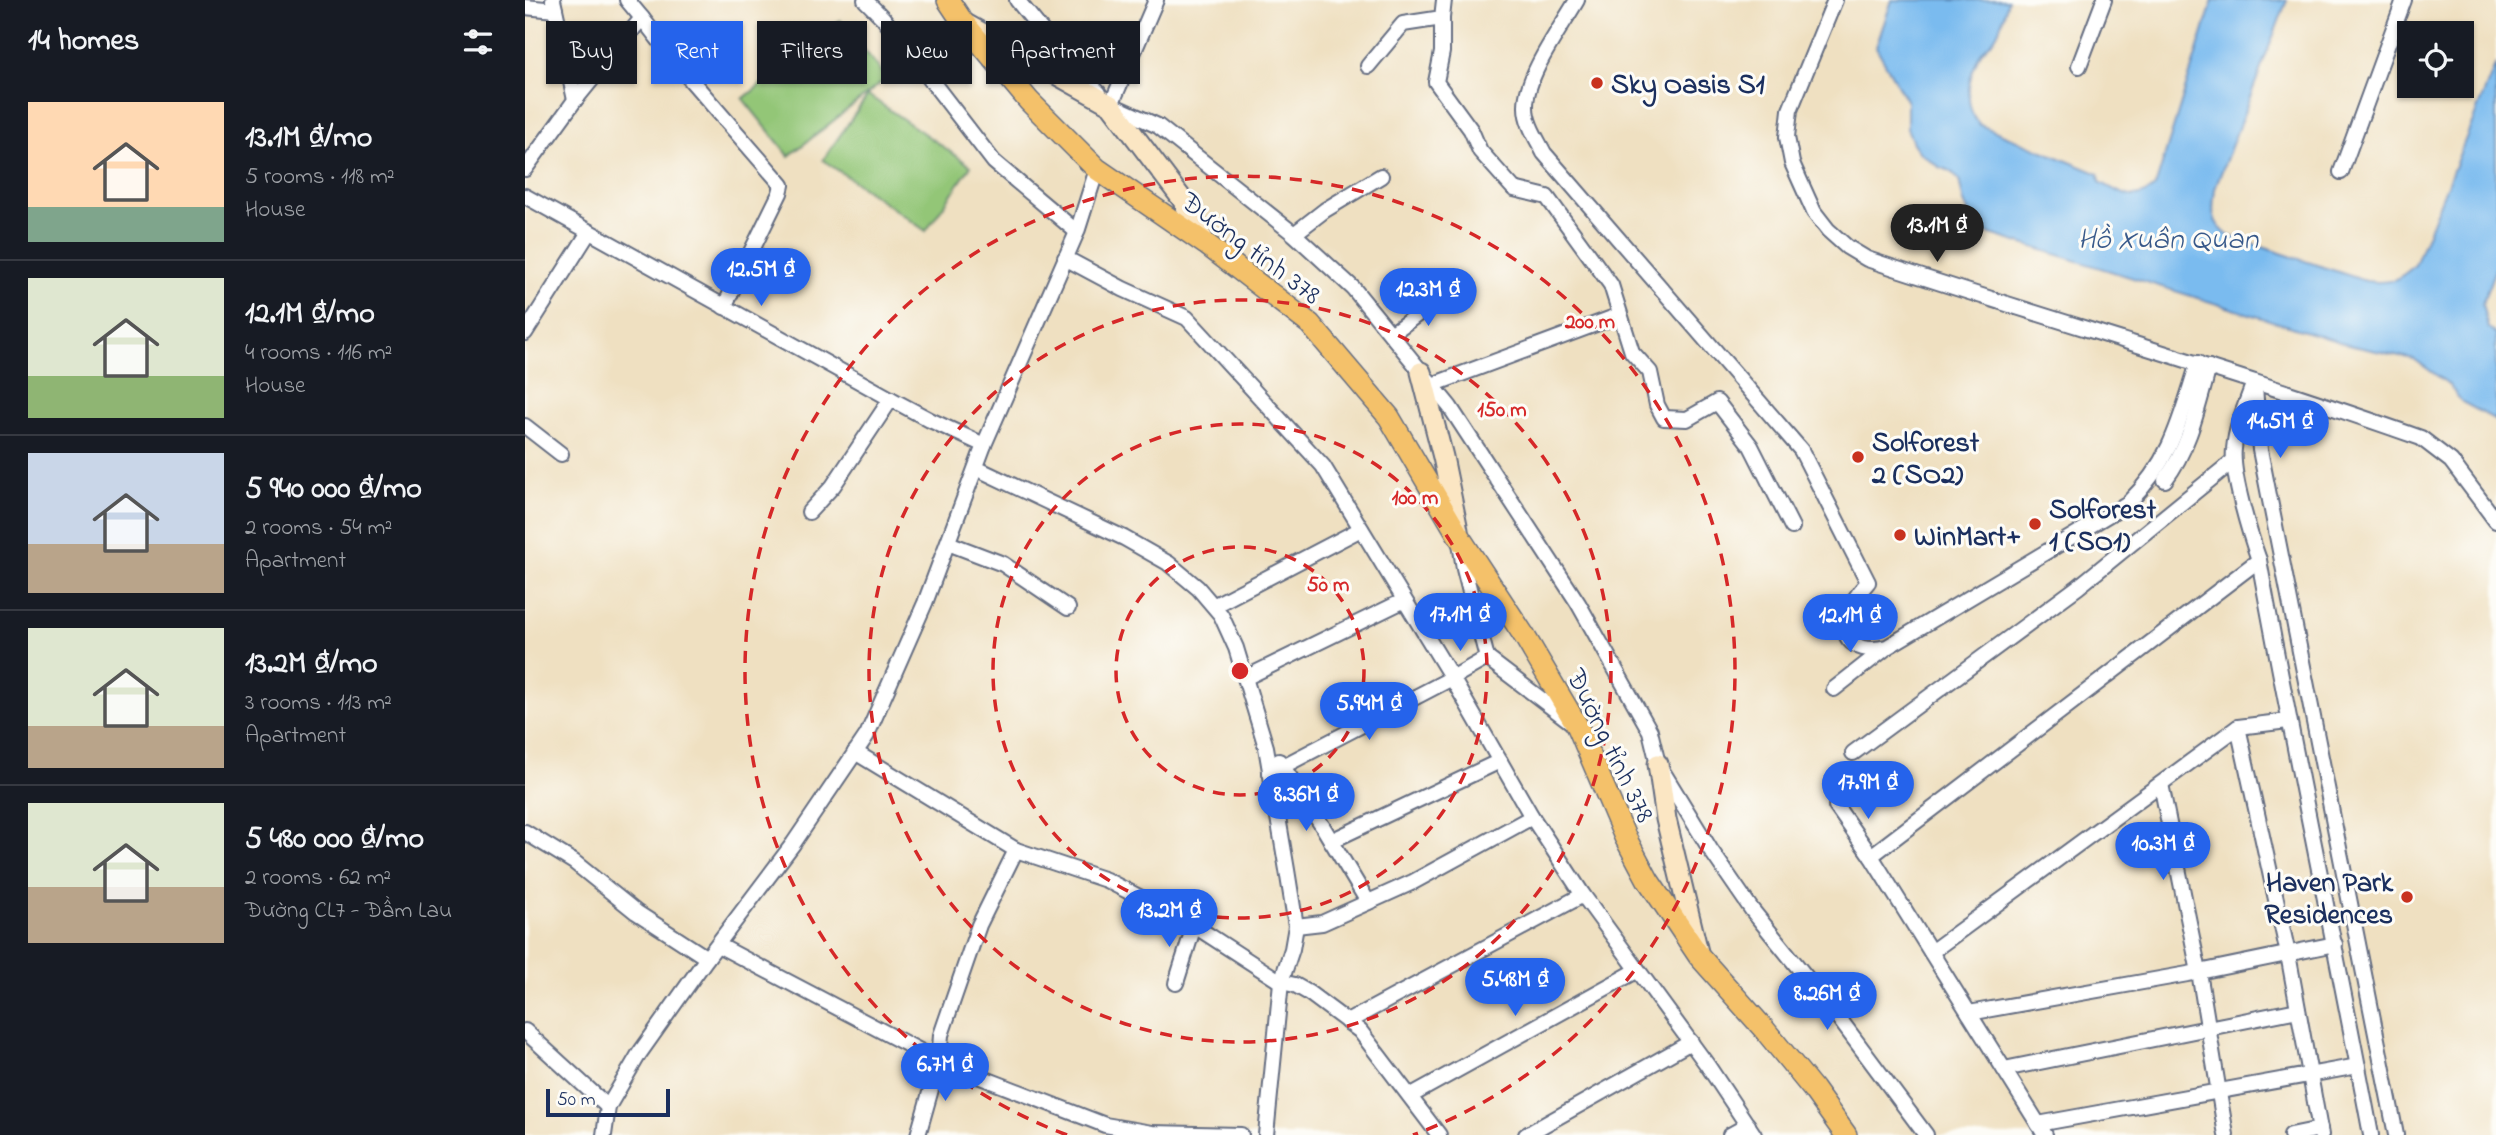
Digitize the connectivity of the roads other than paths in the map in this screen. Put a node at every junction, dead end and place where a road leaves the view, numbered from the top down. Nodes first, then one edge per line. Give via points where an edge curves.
1 (627, 0) edge
2 (865, 0) edge
3 (948, 0) edge
4 (1017, 0) edge
5 (1156, 0) edge
6 (1444, 0) edge
7 (1577, 0) edge
8 (1835, 0) edge
9 (2104, 0) edge
10 (2404, 0) edge
11 (554, 5) edge
12 (525, 7) edge
13 (642, 18) junction
14 (1442, 18) junction
15 (962, 21) edge
16 (972, 27) edge
17 (972, 33) edge
18 (1368, 66) dead end
19 (2079, 66) dead end
20 (575, 100) junction
21 (1111, 105) junction
22 (525, 169) edge
23 (1097, 169) junction
24 (2341, 172) dead end
25 (1381, 176) dead end
26 (525, 196) edge
27 (589, 232) junction
28 (1077, 232) junction
29 (1294, 234) junction
30 (1206, 244) junction
31 (1065, 258) junction
32 (1445, 294) dead end
33 (724, 307) junction
34 (1620, 315) junction
35 (525, 333) edge
36 (1391, 334) junction
37 (2204, 365) junction
38 (1426, 379) junction
39 (2254, 382) junction
40 (891, 400) junction
41 (525, 426) edge
42 (984, 445) junction
43 (561, 454) dead end
44 (2233, 461) junction
45 (976, 468) junction
46 (2165, 481) dead end
47 (809, 512) dead end
48 (2496, 521) edge
49 (1792, 527) dead end
50 (1361, 529) junction
51 (1460, 538) junction
52 (948, 542) junction
53 (2259, 560) junction
54 (1403, 601) junction
55 (1215, 605) junction
56 (1069, 608) dead end
57 (1888, 647) junction
58 (1487, 658) junction
59 (1245, 678) junction
60 (1452, 678) junction
61 (1834, 689) dead end
62 (2288, 721) junction
63 (1578, 727) junction
64 (2238, 727) junction
65 (1266, 747) junction
66 (855, 752) junction
67 (1853, 753) dead end
68 (1500, 761) junction
69 (1658, 764) junction
70 (1284, 766) junction
71 (1270, 773) junction
72 (2161, 784) junction
73 (1836, 806) dead end
74 (1532, 817) junction
75 (525, 832) edge
76 (1331, 841) junction
77 (1016, 850) junction
78 (1871, 856) junction
79 (1583, 895) junction
80 (1368, 902) junction
81 (1194, 926) junction
82 (1296, 926) junction
83 (2335, 944) junction
84 (718, 945) junction
85 (1931, 952) junction
86 (2288, 954) junction
87 (1699, 956) junction
88 (707, 958) junction
89 (1638, 970) junction
90 (2199, 972) junction
91 (1281, 982) junction
92 (1176, 983) dead end
93 (2298, 1010) junction
94 (1969, 1013) junction
95 (1347, 1022) junction
96 (2208, 1027) junction
97 (525, 1031) edge
98 (1691, 1042) junction
99 (939, 1061) junction
100 (2358, 1066) junction
101 (2004, 1069) junction
102 (2311, 1075) junction
103 (2220, 1091) junction
104 (1409, 1096) junction
105 (608, 1107) junction
106 (2041, 1129) edge
107 (1751, 1130) edge
108 (2321, 1132) edge
109 (604, 1135) edge
110 (918, 1135) edge
111 (1241, 1135) edge
112 (1266, 1135) edge
113 (1439, 1135) edge
114 (1526, 1135) edge
115 (1730, 1135) edge
116 (1846, 1135) edge
117 (1926, 1135) edge
118 (2226, 1135) edge
119 (2291, 1135) edge
120 (2371, 1135) edge
121 (2396, 1135) edge

1 - 13 street
2 - 28 street via 994,162
3 - 15 main road, Đường tỉnh 378
4 - 21 street
5 - 21 street
6 - 14 street
7 - 57 street via 1531,79 1525,110 1531,128 1544,153 1801,450 1868,582 1847,612 1847,635 1857,647
8 - 37 street via 1790,110 1787,137 1804,192 1828,230 1867,259
9 - 19 street
10 - 24 street
11 - 12 street
11 - 20 street
13 - 20 street
13 - 33 street via 782,185
14 - 18 street via 1403,24
14 - 34 street via 1436,82 1480,150 1514,189 1548,197 1611,285
16 - 21 main road
17 - 23 main road, Đường tỉnh 378 via 1029,101
20 - 22 street
21 - 29 street via 1158,126
21 - 30 main road via 1182,199
23 - 28 street
23 - 30 main road, Đường tỉnh 378
25 - 29 street
26 - 27 street
27 - 33 street
27 - 35 street
28 - 31 street
29 - 36 street via 1353,288
30 - 51 main road, Đường tỉnh 378 via 1310,324 1389,417
31 - 42 street
31 - 50 street via 1187,318 1323,466
32 - 36 street
33 - 40 street
34 - 38 street
34 - 49 street via 1632,352 1650,372 1664,418 1687,419 1717,402 1751,446
36 - 38 street
37 - 39 street
37 - 46 street via 2186,444
37 - 57 street via 2158,469 2128,503
38 - 51 main road
38 - 69 street via 1450,407 1578,603 1650,731
39 - 44 street via 2237,432
39 - 48 street via 2421,438 2451,461
39 - 121 street via 2260,450
40 - 42 street
40 - 47 street via 833,486
41 - 43 street
42 - 45 street
44 - 53 street
44 - 67 street via 2078,587
45 - 52 street
45 - 55 street via 1153,554
50 - 54 street
50 - 55 street
51 - 58 street
51 - 63 main road, Đường tỉnh 378
52 - 56 street via 1003,564
52 - 66 street via 867,735
53 - 62 street
53 - 78 street
54 - 59 street
54 - 60 street
55 - 59 street via 1229,629
57 - 61 street
58 - 60 street
58 - 63 street
59 - 65 street
60 - 68 street
60 - 70 street
62 - 64 street
62 - 83 street
63 - 87 main road, Đường tỉnh 378 via 1625,837
64 - 72 street
64 - 86 street
65 - 70 street
65 - 71 street
66 - 77 street
66 - 84 street
68 - 74 street
68 - 76 street
69 - 87 main road via 1666,819
69 - 117 street via 1752,910
70 - 71 street
70 - 76 street
71 - 82 street
72 - 85 street
72 - 90 street
73 - 78 street
74 - 79 street
74 - 80 street
75 - 88 street
76 - 80 street
77 - 81 street via 1106,880
77 - 99 street via 979,925 941,1035
78 - 85 street
79 - 89 street
79 - 95 street
80 - 82 street via 1322,923
81 - 91 street
81 - 92 street
82 - 91 street
83 - 86 street
83 - 100 street
84 - 88 street
84 - 99 street
85 - 94 street
86 - 90 street
86 - 93 street
87 - 116 main road, Đường tỉnh 378 via 1772,1039
88 - 105 street via 639,1054
89 - 98 street
89 - 104 street
90 - 94 street
90 - 96 street
91 - 95 street via 1309,993
91 - 112 street
93 - 96 street
93 - 102 street
94 - 101 street
95 - 104 street via 1360,1031
96 - 101 street
96 - 103 street
97 - 105 street
98 - 107 street
98 - 114 street
99 - 110 street
99 - 111 street via 1105,1125 1151,1133
100 - 102 street
100 - 120 street
101 - 106 street
102 - 103 street
102 - 108 street
103 - 106 street
103 - 118 street
104 - 113 street
105 - 109 street
107 - 115 street
108 - 119 street

